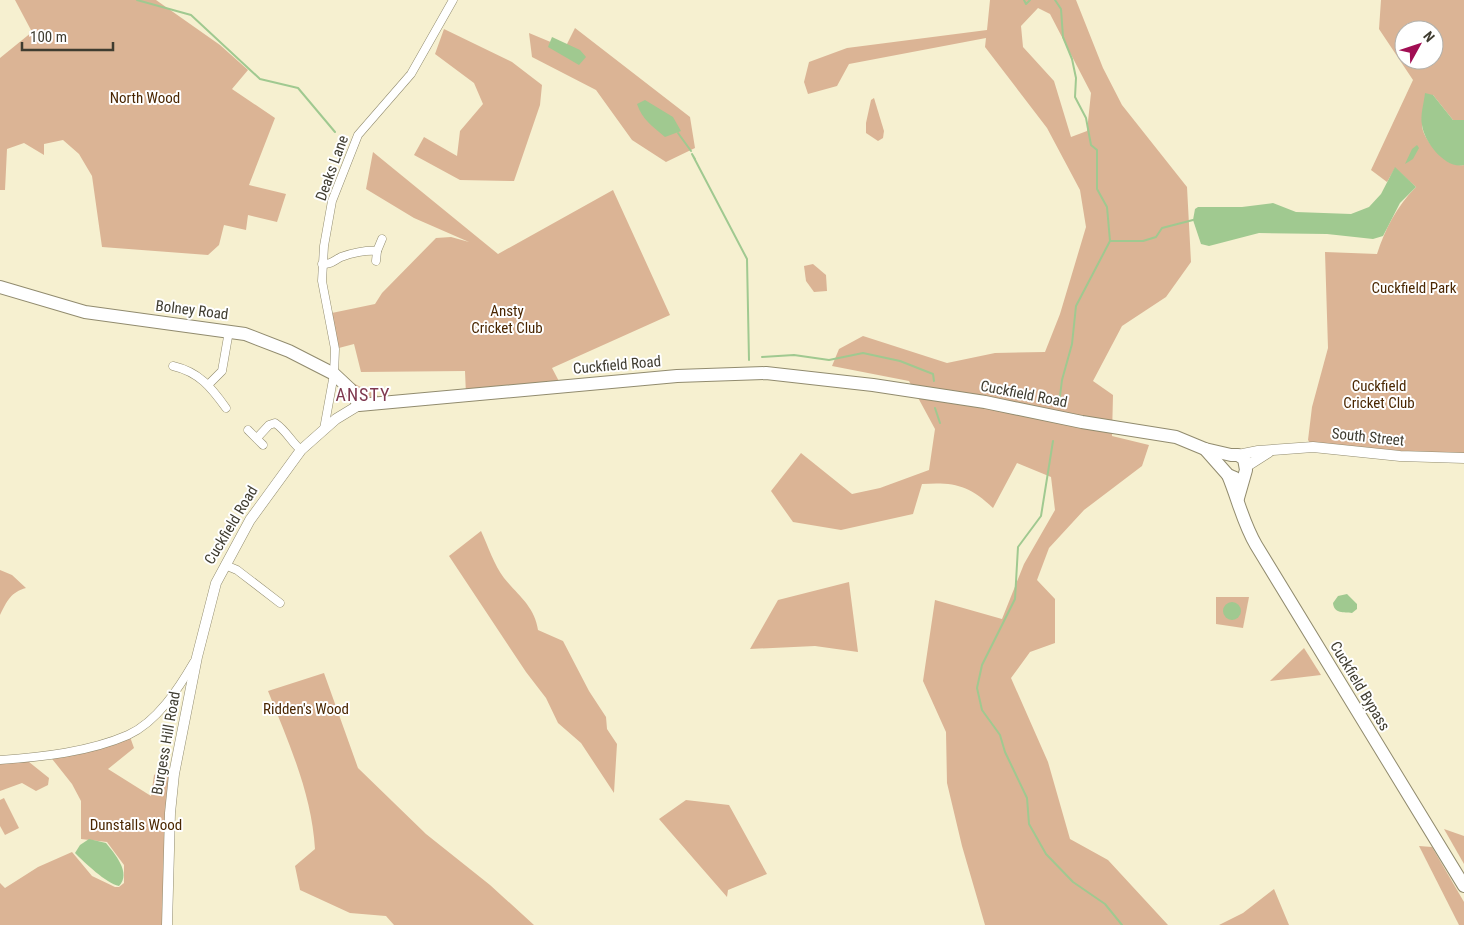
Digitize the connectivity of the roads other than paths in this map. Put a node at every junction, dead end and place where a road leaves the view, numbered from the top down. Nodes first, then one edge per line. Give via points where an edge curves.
1 (453, 0) edge
2 (382, 239) dead end
3 (377, 250) junction
4 (376, 261) dead end
5 (322, 264) junction
6 (0, 286) edge
7 (229, 331) junction
8 (173, 366) dead end
9 (334, 374) junction
10 (209, 384) junction
11 (359, 405) junction
12 (226, 408) dead end
13 (324, 429) junction
14 (248, 430) dead end
15 (257, 438) junction
16 (263, 445) dead end
17 (1204, 449) junction
18 (301, 450) junction
19 (1269, 452) junction
20 (1235, 455) junction
21 (1464, 458) edge
22 (1246, 470) junction
23 (1226, 472) junction
24 (1238, 498) junction
25 (225, 565) junction
26 (280, 603) dead end
27 (196, 657) joint
28 (188, 680) junction
29 (0, 760) edge
30 (1464, 886) edge
31 (166, 925) edge

1 - 5 street, Deaks Lane via 410,74 358,135 332,201
2 - 3 street
3 - 4 street
3 - 5 street
5 - 9 street, Deaks Lane via 322,281 335,349
6 - 7 highway, Bolney Road via 84,312
7 - 9 highway, Bolney Road via 289,351
7 - 10 street via 222,371
8 - 10 street via 187,369
9 - 11 highway, Bolney Road via 350,389
9 - 13 street, Deaks Lane
10 - 12 street
11 - 13 main road, Cuckfield Road
11 - 17 highway, Cuckfield Road via 668,377 766,373 985,402 1176,438
13 - 18 main road, Cuckfield Road
14 - 15 street
15 - 16 street
15 - 18 street via 275,423
17 - 20 highway, Cuckfield Road
17 - 23 highway, Cuckfield Road
18 - 25 main road, Cuckfield Road via 250,520
19 - 20 main road, South Street
19 - 21 main road, South Street via 1314,447 1400,456
19 - 22 main road, South Street
20 - 22 highway via 1244,459
20 - 23 highway via 1225,461
22 - 23 highway via 1239,477
22 - 24 highway
23 - 24 highway, Cuckfield Bypass
24 - 30 highway, Cuckfield Bypass via 1242,516 1256,545
25 - 26 street via 237,570
25 - 27 main road, Cuckfield Road via 216,583
27 - 28 main road, Burgess Hill Road
28 - 29 street via 153,716 129,734 50,755
28 - 31 main road, Burgess Hill Road via 170,813

